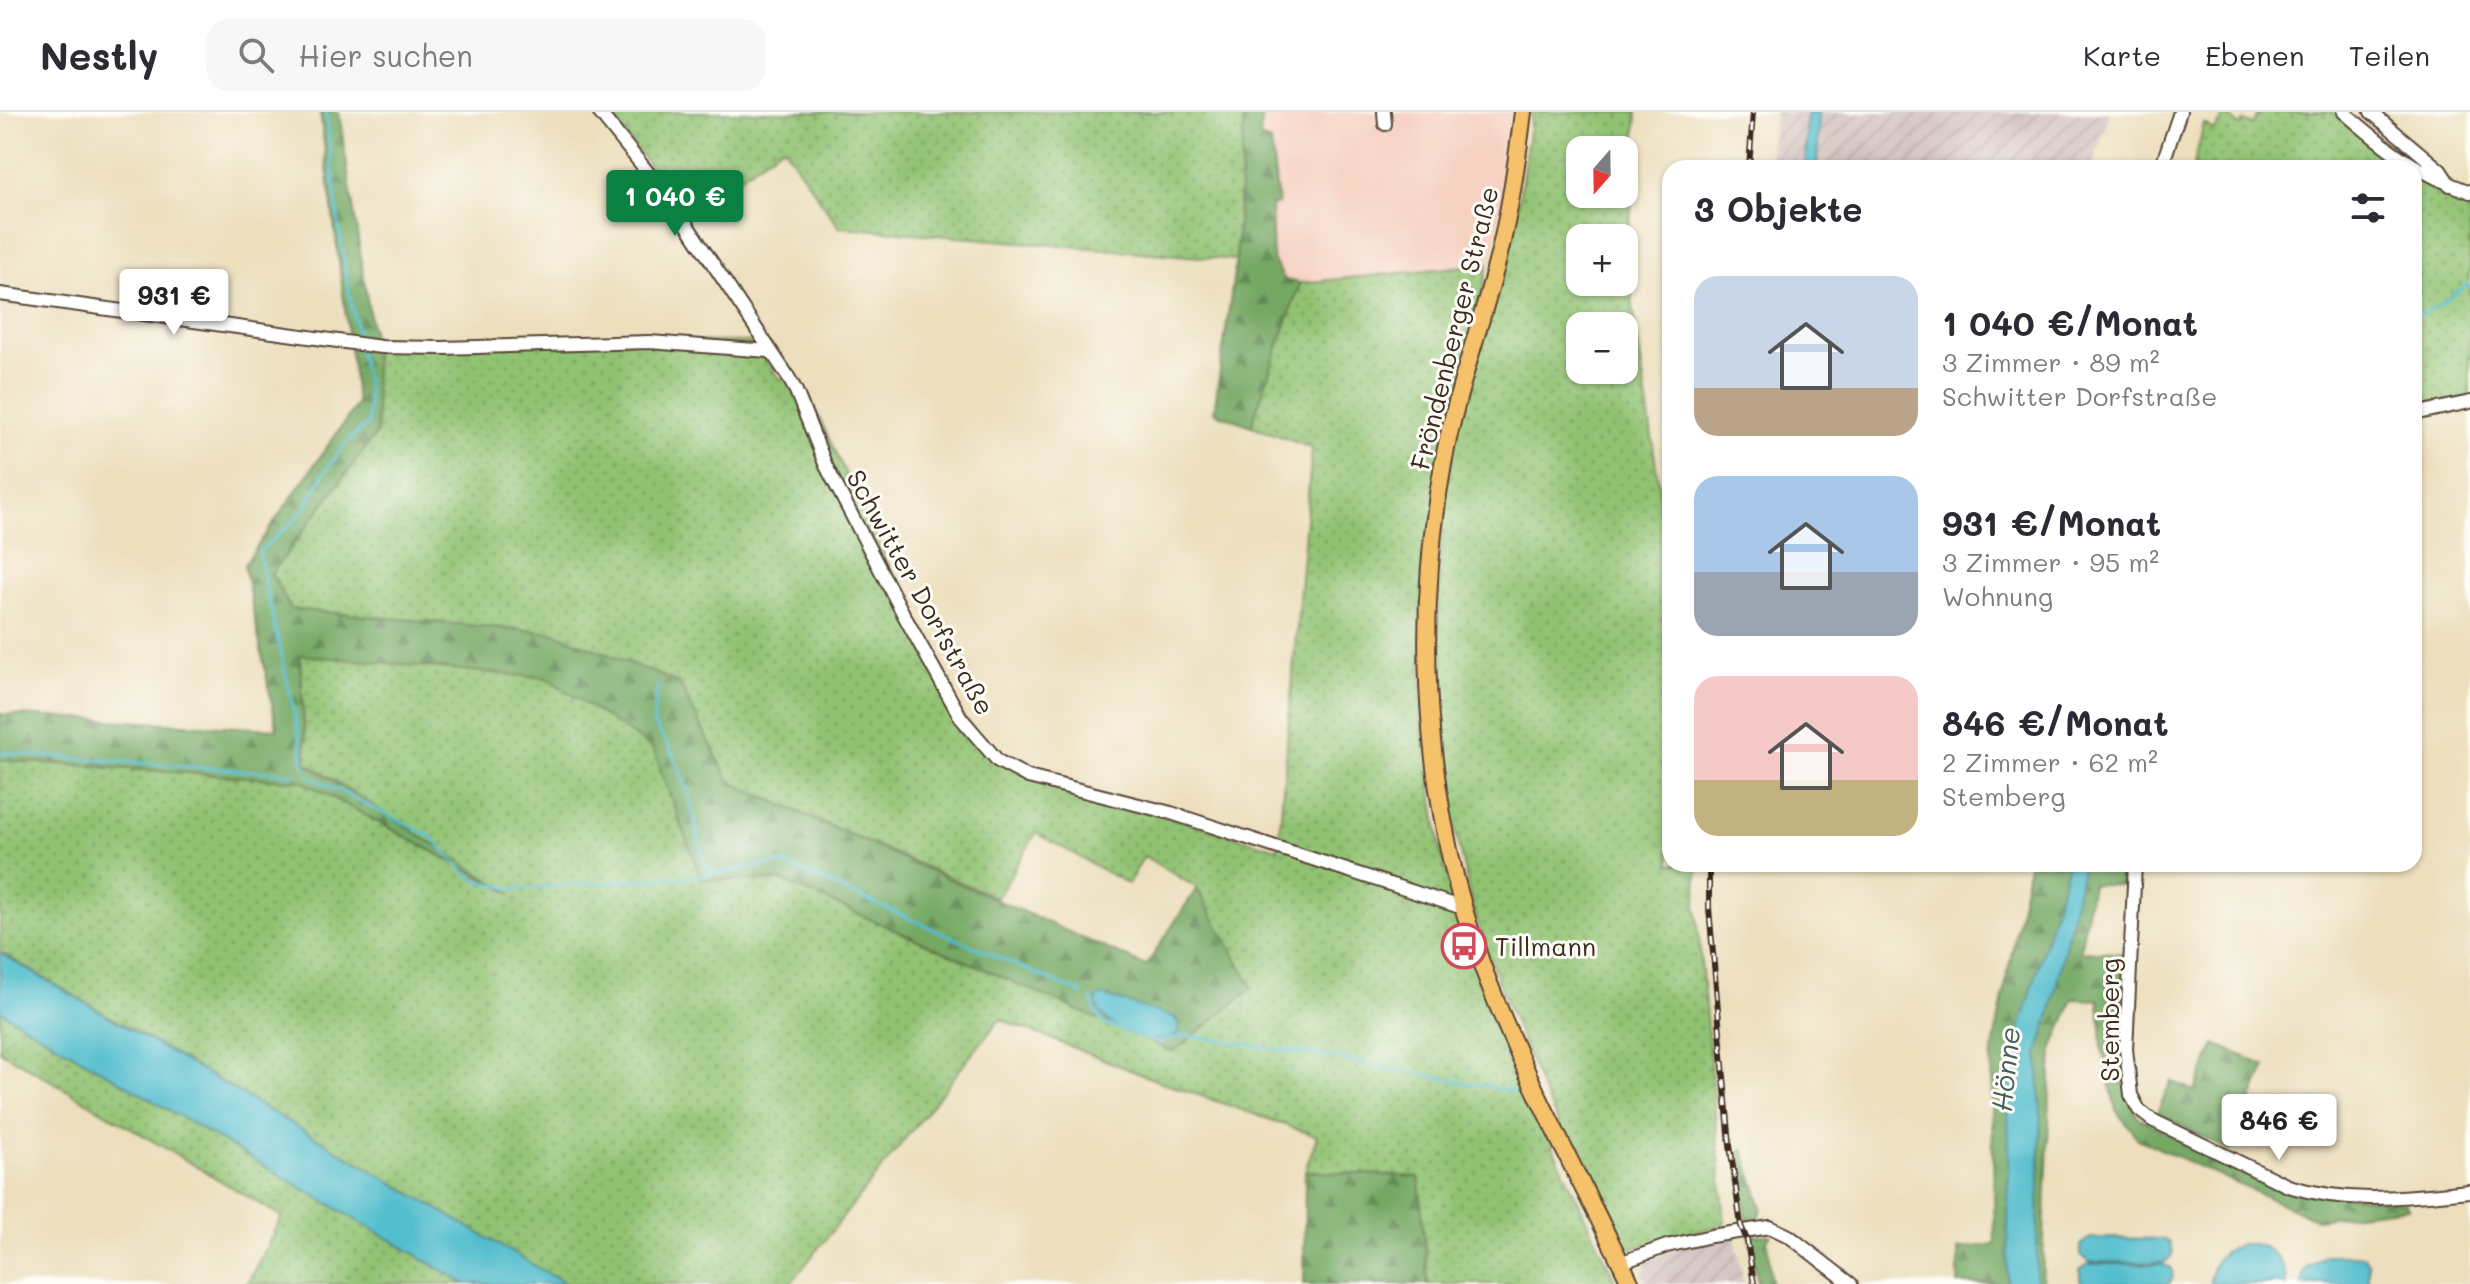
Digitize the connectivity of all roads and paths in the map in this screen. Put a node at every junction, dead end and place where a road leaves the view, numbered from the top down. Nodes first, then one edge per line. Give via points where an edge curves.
1 (599, 112) edge
2 (1523, 112) edge
3 (2180, 112) edge
4 (2344, 112) edge
5 (2371, 112) edge
6 (2164, 160) edge
7 (2403, 160) edge
8 (2422, 172) edge
9 (2450, 185) junction
10 (2470, 192) edge
11 (0, 294) edge
12 (769, 351) junction
13 (2470, 402) edge
14 (2422, 412) edge
15 (2135, 872) edge
16 (1463, 908) junction
17 (2470, 1191) edge
18 (1620, 1263) junction
19 (1631, 1284) edge
20 (1851, 1284) edge

1 - 12 street, Schwitter Dorfstraße via 671,201
2 - 16 main road, Fröndenberger Straße via 1508,218 1448,438 1431,569 1429,705 1444,822
3 - 6 street
4 - 7 street
5 - 9 street via 2440,170
8 - 9 street
9 - 10 street
11 - 12 street via 360,344 442,348 649,342
12 - 16 street, Schwitter Dorfstraße via 796,391 826,466 961,718 998,761 1028,777 1171,813
13 - 14 street
15 - 17 street, Stemberg via 2126,1049 2131,1095 2139,1110 2288,1186 2311,1192 2361,1199
16 - 18 main road, Fröndenberger Straße via 1495,1000
18 - 19 main road, Fröndenberger Straße
18 - 20 street via 1676,1244 1770,1227

